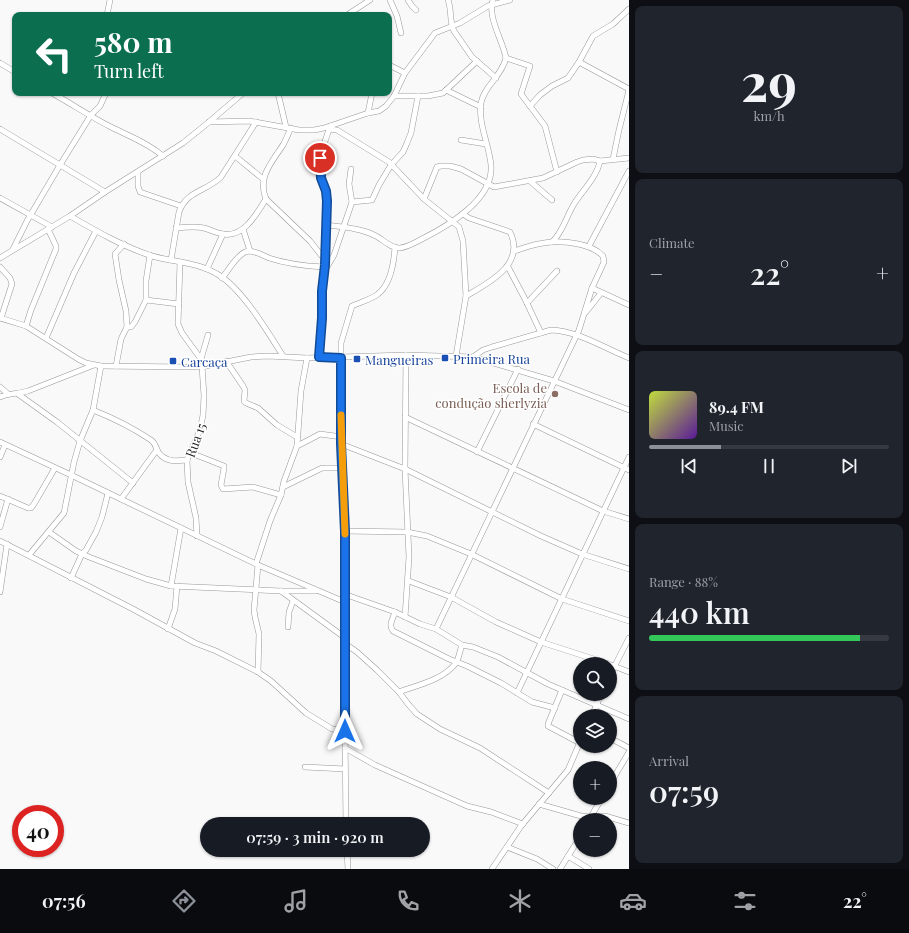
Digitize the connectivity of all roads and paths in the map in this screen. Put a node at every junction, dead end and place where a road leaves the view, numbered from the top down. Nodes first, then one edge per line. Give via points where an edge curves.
1 (110, 0) edge
2 (370, 0) edge
3 (390, 0) edge
4 (408, 0) edge
5 (448, 0) edge
6 (510, 0) edge
7 (492, 2) edge
8 (629, 9) edge
9 (416, 10) dead end
10 (108, 12) edge
11 (352, 12) edge
12 (451, 26) junction
13 (401, 33) dead end
14 (506, 58) junction
15 (477, 61) junction
16 (579, 62) junction
17 (0, 63) edge
18 (392, 66) edge
19 (12, 70) edge
20 (406, 73) junction
21 (496, 78) junction
22 (629, 89) edge
23 (446, 90) junction
24 (57, 96) edge
25 (105, 96) edge
26 (239, 96) edge
27 (279, 96) edge
28 (371, 96) edge
29 (394, 96) junction
30 (418, 96) junction
31 (530, 106) junction
32 (481, 107) junction
33 (368, 113) junction
34 (91, 115) junction
35 (209, 122) junction
36 (256, 122) junction
37 (289, 128) junction
38 (330, 128) junction
39 (0, 129) edge
40 (461, 140) dead end
41 (486, 144) junction
42 (163, 156) junction
43 (235, 156) junction
44 (629, 158) edge
45 (613, 159) junction
46 (600, 161) junction
47 (60, 165) junction
48 (391, 165) junction
49 (351, 169) dead end
50 (629, 171) edge
51 (138, 172) junction
52 (557, 172) junction
53 (263, 179) junction
54 (530, 181) junction
55 (488, 185) junction
56 (105, 192) junction
57 (0, 198) edge
58 (266, 198) junction
59 (424, 199) junction
60 (552, 200) dead end
61 (352, 202) junction
62 (181, 206) junction
63 (463, 214) junction
64 (30, 215) junction
65 (70, 216) junction
66 (452, 220) junction
67 (326, 225) junction
68 (50, 228) junction
69 (176, 228) junction
70 (243, 228) junction
71 (343, 228) junction
72 (96, 231) junction
73 (222, 234) junction
74 (552, 242) junction
75 (124, 244) junction
76 (589, 246) junction
77 (395, 247) junction
78 (13, 250) junction
79 (250, 251) junction
80 (514, 251) junction
81 (150, 255) junction
82 (0, 258) edge
83 (171, 260) junction
84 (325, 260) junction
85 (180, 262) junction
86 (0, 267) edge
87 (508, 267) junction
88 (324, 268) junction
89 (207, 269) junction
90 (557, 270) dead end
91 (222, 278) junction
92 (592, 288) junction
93 (602, 293) junction
94 (466, 296) junction
95 (146, 300) junction
96 (527, 303) junction
97 (179, 304) junction
98 (629, 305) edge
99 (584, 314) junction
100 (0, 318) edge
101 (26, 326) junction
102 (127, 327) junction
103 (541, 333) junction
104 (208, 335) dead end
105 (576, 335) junction
106 (46, 338) junction
107 (406, 355) junction
108 (283, 356) junction
109 (456, 356) junction
110 (319, 357) junction
111 (473, 357) junction
112 (307, 358) junction
113 (341, 358) junction
114 (629, 358) edge
115 (201, 359) junction
116 (226, 362) junction
117 (95, 364) junction
118 (101, 366) junction
119 (116, 366) junction
120 (204, 366) junction
121 (518, 369) junction
122 (554, 381) junction
123 (0, 387) edge
124 (8, 394) junction
125 (18, 394) junction
126 (0, 397) edge
127 (93, 410) junction
128 (629, 410) edge
129 (405, 418) junction
130 (533, 424) junction
131 (297, 437) junction
132 (342, 437) junction
133 (80, 441) junction
134 (3, 444) edge
135 (341, 444) junction
136 (297, 446) junction
137 (156, 451) junction
138 (477, 452) junction
139 (191, 453) junction
140 (0, 457) edge
141 (629, 457) edge
142 (187, 460) junction
143 (55, 468) junction
144 (342, 468) junction
145 (512, 468) junction
146 (405, 469) junction
147 (626, 469) edge
148 (70, 475) junction
149 (133, 483) junction
150 (283, 487) junction
151 (108, 493) junction
152 (281, 495) junction
153 (0, 496) edge
154 (8, 499) junction
155 (121, 499) junction
156 (603, 511) junction
157 (491, 512) junction
158 (629, 519) edge
159 (0, 527) edge
160 (181, 528) junction
161 (345, 531) junction
162 (49, 532) junction
163 (408, 532) junction
164 (197, 536) junction
165 (0, 541) edge
166 (7, 544) junction
167 (82, 554) junction
168 (471, 554) junction
169 (582, 554) junction
170 (29, 555) junction
171 (257, 564) junction
172 (629, 569) edge
173 (71, 578) junction
174 (408, 581) junction
175 (174, 586) junction
176 (256, 589) junction
177 (281, 591) junction
178 (0, 592) edge
179 (319, 592) junction
180 (344, 594) junction
181 (451, 597) junction
182 (562, 598) junction
183 (292, 601) junction
184 (345, 602) junction
185 (395, 612) junction
186 (405, 617) junction
187 (629, 621) edge
188 (288, 627) dead end
189 (168, 629) junction
190 (436, 629) junction
191 (629, 638) edge
192 (344, 640) junction
193 (541, 642) junction
194 (462, 645) junction
195 (587, 657) edge
196 (616, 657) edge
197 (456, 663) junction
198 (617, 667) edge
199 (258, 672) junction
200 (527, 672) junction
201 (629, 672) edge
202 (562, 690) junction
203 (399, 692) junction
204 (517, 693) junction
205 (598, 701) edge
206 (596, 705) junction
207 (555, 708) junction
208 (595, 709) edge
209 (629, 719) edge
210 (345, 731) junction
211 (573, 738) edge
212 (617, 742) edge
213 (345, 748) junction
214 (629, 748) edge
215 (629, 752) edge
216 (575, 753) edge
217 (305, 767) dead end
218 (345, 769) junction
219 (617, 772) edge
220 (549, 793) junction
221 (539, 804) junction
222 (573, 814) edge
223 (346, 817) edge
224 (617, 820) edge
225 (629, 823) edge
226 (523, 824) junction
227 (507, 847) junction
228 (573, 848) edge
229 (568, 856) junction
230 (347, 857) edge
231 (348, 869) edge
232 (492, 869) edge
233 (553, 869) edge
234 (560, 869) edge
235 (589, 869) edge

1 - 10 street
2 - 11 street
3 - 13 street
4 - 9 street
5 - 12 street
6 - 7 street
7 - 12 street
7 - 14 street via 496,28
8 - 16 street via 613,24 593,36
12 - 15 street
12 - 20 street via 431,36
14 - 21 street
14 - 31 street via 530,66 521,94
15 - 21 street
15 - 23 street
16 - 22 street
16 - 31 street via 568,78 552,86
17 - 19 street
18 - 20 street
20 - 29 street
21 - 32 street via 482,98
22 - 45 street
23 - 30 street via 439,94
23 - 32 street
24 - 34 street
25 - 34 street via 100,106
26 - 35 street
27 - 37 street
28 - 33 street
29 - 30 street
29 - 33 street via 383,108
30 - 48 street via 411,133 403,152
31 - 52 street via 545,126
32 - 41 street
33 - 38 street
34 - 42 street
34 - 47 street
35 - 36 street
35 - 42 street
36 - 37 street
36 - 43 street
37 - 38 street
37 - 53 street via 283,145 270,162
38 - 48 street
38 - 67 street via 320,158 321,178 327,201
39 - 47 street
40 - 41 street
41 - 55 street via 491,166
42 - 51 street
43 - 53 street
43 - 62 street via 218,179 194,193
44 - 45 street
45 - 46 street
46 - 52 street via 593,159 577,162
46 - 74 street via 598,169 573,205 561,232
47 - 56 street
47 - 64 street
48 - 59 street
48 - 61 street via 372,200
49 - 61 street via 349,184
50 - 76 street
51 - 56 street
51 - 62 street via 140,192
52 - 54 street
53 - 58 street
54 - 55 street via 500,187
54 - 60 street
55 - 59 street via 461,169 441,166 438,167
55 - 63 street via 472,207
56 - 65 street
57 - 64 street
58 - 70 street
58 - 84 street via 310,241
59 - 66 street
61 - 71 street
62 - 69 street
63 - 66 street
63 - 80 street via 510,232
64 - 68 street
64 - 78 street
65 - 68 street
65 - 72 street
66 - 77 street via 440,230 409,245
66 - 94 street via 459,227 462,236
67 - 71 street
67 - 84 street
68 - 78 street
68 - 101 street via 56,249
69 - 73 street via 198,227
69 - 83 street
70 - 73 street via 232,234
70 - 79 street
71 - 77 street via 369,233
71 - 88 street via 330,263
72 - 75 street
72 - 106 street via 74,273
73 - 89 street
74 - 76 street
74 - 80 street
75 - 81 street
75 - 102 street via 116,254
76 - 92 street via 604,256 604,262
77 - 113 street via 393,263 384,289 378,295 351,308 341,343
78 - 82 street
79 - 88 street via 293,265
79 - 91 street via 243,253
80 - 87 street
81 - 83 street
81 - 95 street
83 - 85 street
84 - 88 street
85 - 89 street
85 - 97 street
86 - 100 street via 12,284
87 - 94 street
87 - 96 street
88 - 110 street
89 - 91 street
90 - 96 street
91 - 108 street via 252,309
92 - 93 street
92 - 99 street
93 - 98 street
93 - 99 street
94 - 109 street
95 - 97 street
95 - 102 street via 135,322 131,327
96 - 103 street
97 - 115 street via 179,327
99 - 105 street
100 - 101 street
101 - 106 street
102 - 119 street via 121,339
103 - 105 street via 558,330
103 - 111 street via 483,350
104 - 115 street
105 - 114 street
105 - 122 street
106 - 117 street via 78,359
107 - 109 street
107 - 113 street
107 - 129 street
108 - 112 street
108 - 116 street via 251,357
109 - 111 street
110 - 112 street
110 - 113 street
111 - 121 street
112 - 131 street
113 - 132 street
115 - 120 street
116 - 120 street
116 - 131 street via 245,390 244,401 258,408 277,425
117 - 118 street
117 - 125 street
118 - 119 street
118 - 127 street
119 - 120 street
120 - 139 street, Rua 15 via 203,415
121 - 122 street
121 - 138 street
122 - 128 street
122 - 130 street
123 - 124 street
124 - 125 street
124 - 126 street
125 - 133 street
127 - 133 street
127 - 137 street via 151,440
129 - 138 street
129 - 146 street
130 - 145 street
130 - 147 street
131 - 136 street
132 - 135 street
132 - 136 street via 320,434
133 - 148 street
133 - 149 street
134 - 140 street
134 - 143 street
135 - 144 street
135 - 146 street
136 - 150 street
137 - 142 street via 170,460
137 - 149 street
138 - 145 street
139 - 142 street, Rua 15
139 - 152 street via 224,466 221,485 223,489 253,488
141 - 147 street
142 - 164 street, Rua 15
143 - 148 street
143 - 154 street via 31,508
144 - 150 street via 322,468
144 - 161 street
145 - 156 street
145 - 157 street
146 - 157 street
146 - 163 street
147 - 156 street
148 - 151 street
148 - 162 street via 64,513
149 - 155 street
150 - 152 street
151 - 155 street
151 - 167 street via 96,532
152 - 171 street via 267,528
153 - 154 street
154 - 159 street
155 - 160 street
156 - 158 street
156 - 169 street
157 - 168 street
157 - 169 street
160 - 164 street
160 - 175 street
161 - 163 street
161 - 180 street
162 - 167 street
162 - 170 street
163 - 168 street via 427,536
163 - 174 street
164 - 171 street
165 - 166 street
166 - 170 street
166 - 178 street
167 - 173 street
167 - 175 street via 146,579
168 - 181 street
168 - 182 street
169 - 172 street
169 - 182 street
170 - 173 street
171 - 176 street
171 - 179 street
173 - 189 street
174 - 181 street
174 - 186 street
175 - 176 street
175 - 189 street via 175,609
176 - 177 street
176 - 199 street via 254,610 259,634
177 - 179 street
177 - 183 street
179 - 184 street
180 - 184 street
180 - 185 street
181 - 190 street
181 - 193 street via 496,622
182 - 187 street
182 - 193 street
183 - 188 street
183 - 192 street
184 - 192 street
185 - 186 street
185 - 197 street via 390,625 393,631
186 - 190 street
189 - 199 street
190 - 194 street
191 - 196 street
192 - 203 street
192 - 210 street
193 - 195 street
193 - 200 street
194 - 197 street
194 - 200 street via 490,653
197 - 203 street via 435,679
197 - 204 street via 473,669
198 - 201 street
199 - 210 street via 306,713 332,729
200 - 202 street
200 - 204 street
202 - 206 street
202 - 207 street
203 - 220 street via 417,714 440,729 480,748
204 - 207 street via 532,702
205 - 206 street
206 - 208 street
206 - 209 street
207 - 211 street via 548,726
210 - 213 street
212 - 214 street
213 - 218 street
213 - 226 street via 374,765 467,806
215 - 219 street
216 - 220 street via 568,770
217 - 218 street
218 - 223 street
220 - 221 street
221 - 222 street
221 - 226 street
224 - 225 street
226 - 227 street
227 - 232 street
227 - 233 street via 537,859
228 - 229 street
229 - 234 street
229 - 235 street
230 - 231 street

